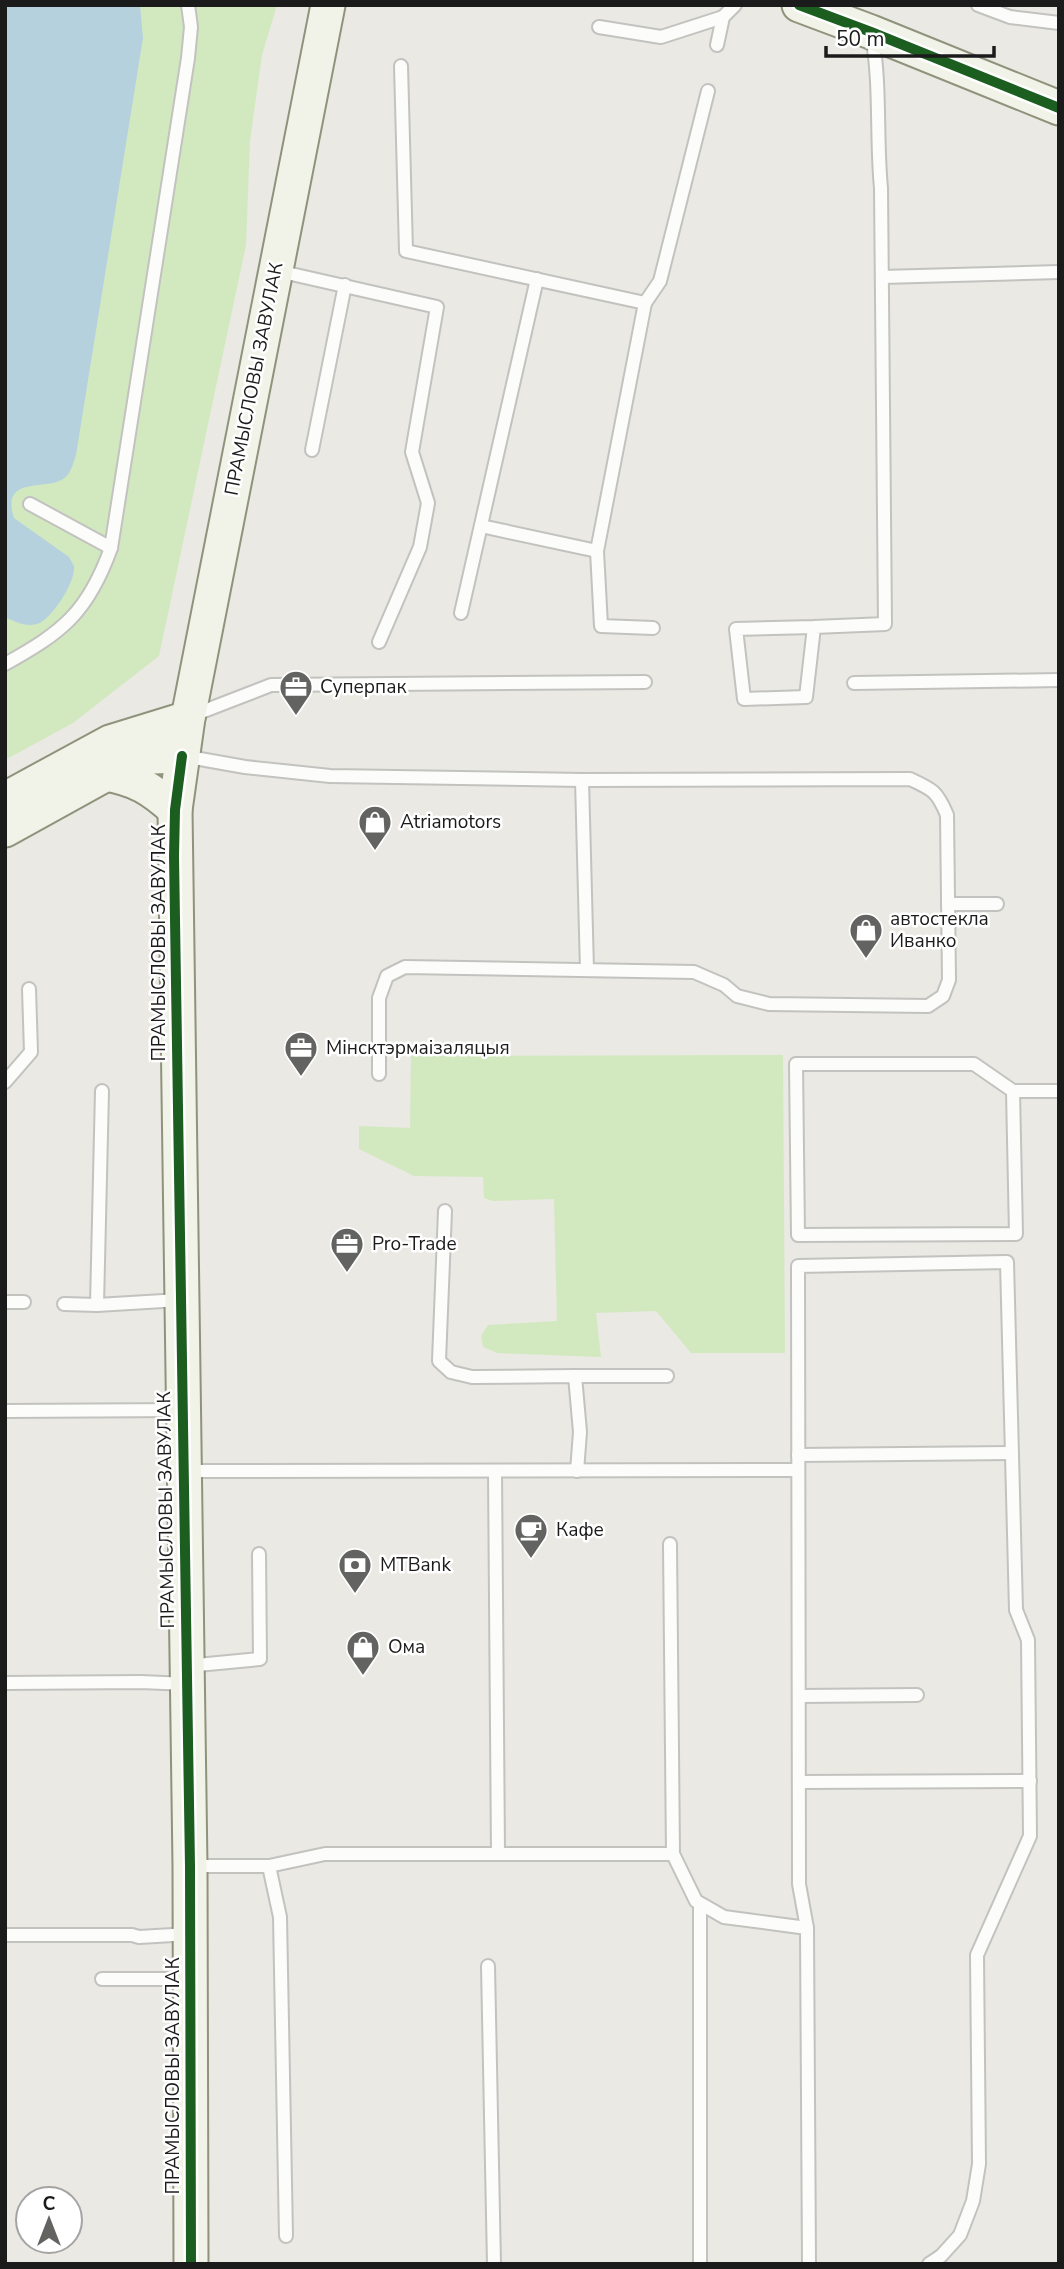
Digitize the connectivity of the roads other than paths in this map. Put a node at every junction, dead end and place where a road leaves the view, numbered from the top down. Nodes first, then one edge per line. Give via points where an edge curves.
1 (188, 5) edge
2 (328, 5) edge
3 (735, 5) edge
4 (799, 5) edge
5 (978, 5) edge
6 (723, 17) junction
7 (1059, 23) edge
8 (599, 27) dead end
9 (871, 32) junction
10 (717, 45) dead end
11 (401, 66) dead end
12 (708, 91) dead end
13 (1059, 108) edge
14 (275, 270) junction
15 (1059, 272) edge
16 (882, 277) junction
17 (537, 279) junction
18 (345, 285) junction
19 (645, 303) junction
20 (312, 450) dead end
21 (30, 505) dead end
22 (481, 526) junction
23 (111, 548) junction
24 (597, 551) junction
25 (461, 613) dead end
26 (814, 627) junction
27 (653, 628) dead end
28 (379, 642) dead end
29 (5, 664) edge
30 (1059, 680) edge
31 (645, 682) dead end
32 (854, 683) dead end
33 (187, 718) junction
34 (182, 755) junction
35 (105, 775) junction
36 (582, 780) junction
37 (5, 799) edge
38 (175, 810) junction
39 (5, 830) edge
40 (948, 904) junction
41 (998, 904) dead end
42 (587, 970) junction
43 (29, 989) dead end
44 (379, 1074) dead end
45 (5, 1082) edge
46 (102, 1091) dead end
47 (1013, 1091) junction
48 (1059, 1091) edge
49 (445, 1211) dead end
50 (180, 1300) junction
51 (5, 1302) edge
52 (24, 1302) dead end
53 (64, 1304) dead end
54 (97, 1305) junction
55 (575, 1376) junction
56 (667, 1376) dead end
57 (182, 1410) junction
58 (5, 1411) edge
59 (1012, 1454) junction
60 (798, 1455) junction
61 (798, 1470) junction
62 (184, 1471) junction
63 (495, 1471) junction
64 (577, 1471) junction
65 (670, 1544) dead end
66 (259, 1554) dead end
67 (187, 1675) junction
68 (5, 1683) edge
69 (917, 1695) dead end
70 (799, 1696) junction
71 (1030, 1781) junction
72 (799, 1782) junction
73 (673, 1853) junction
74 (498, 1854) junction
75 (190, 1866) junction
76 (269, 1866) junction
77 (700, 1904) junction
78 (807, 1928) junction
79 (190, 1934) junction
80 (5, 1935) edge
81 (488, 1966) dead end
82 (103, 1979) dead end
83 (191, 1979) junction
84 (286, 2236) dead end
85 (191, 2264) edge
86 (494, 2264) edge
87 (700, 2264) edge
88 (809, 2264) edge
89 (929, 2264) edge

1 - 23 lane via 191,27 186,72
2 - 14 street, ПРАМЫСЛОВЫ ЗАВУЛАК
3 - 6 lane
4 - 9 street
5 - 7 lane via 1010,17
6 - 8 lane via 661,37
6 - 10 lane
9 - 13 street
9 - 16 lane via 876,58
11 - 17 lane via 406,251
12 - 19 lane via 660,281
14 - 18 lane
14 - 33 street, ПРАМЫСЛОВЫ ЗАВУЛАК
15 - 16 lane
16 - 26 lane via 885,624
17 - 19 lane
17 - 22 lane
18 - 20 lane
18 - 28 lane via 437,307 412,452 428,503 420,547
19 - 24 lane
21 - 23 lane
22 - 24 lane
22 - 25 lane
23 - 29 lane via 103,573 74,618
24 - 27 lane via 601,626
26 - 26 lane via 736,629 744,699 806,697
30 - 32 lane
31 - 33 lane via 271,685
33 - 34 street, ПРАМЫСЛОВЫ ЗАВУЛАК
33 - 37 street via 110,742
34 - 35 street via 128,762
34 - 36 lane via 330,776
34 - 38 street, ПРАМЫСЛОВЫ ЗАВУЛАК
35 - 38 street via 147,787
35 - 39 street
36 - 40 lane via 910,779 932,789 947,815
36 - 42 lane
38 - 50 street, ПРАМЫСЛОВЫ ЗАВУЛАК
40 - 41 lane
40 - 42 lane via 949,981 943,996 928,1006 769,1004 737,996 694,972
42 - 44 lane via 405,967 387,976 379,998
43 - 45 lane via 31,1052
46 - 54 lane
47 - 47 lane via 974,1064 796,1064 798,1235 1016,1234
47 - 48 lane
49 - 55 lane via 439,1361 451,1372 472,1377
50 - 54 lane
50 - 57 street, ПРАМЫСЛОВЫ ЗАВУЛАК
51 - 52 lane
53 - 54 lane
55 - 56 lane
55 - 64 lane via 580,1432
57 - 58 lane
57 - 62 street, ПРАМЫСЛОВЫ ЗАВУЛАК
59 - 60 lane
59 - 60 lane via 1007,1262 798,1266
59 - 71 lane via 1016,1610 1028,1640
60 - 61 lane
61 - 64 lane
61 - 70 lane
62 - 63 lane
62 - 67 street, ПРАМЫСЛОВЫ ЗАВУЛАК
63 - 64 lane
63 - 74 lane
65 - 73 lane
66 - 67 lane via 260,1659
67 - 68 lane via 141,1682
67 - 75 street, ПРАМЫСЛОВЫ ЗАВУЛАК
69 - 70 lane
70 - 72 lane
71 - 72 lane
71 - 89 lane via 1030,1836 976,1955 979,2164 973,2201 960,2235
72 - 78 lane via 799,1884
73 - 74 lane
73 - 77 lane
74 - 76 lane via 324,1853
75 - 76 lane
75 - 79 street, ПРАМЫСЛОВЫ ЗАВУЛАК
76 - 84 lane via 281,1917
77 - 78 lane via 724,1917
77 - 87 lane
78 - 88 lane
79 - 80 lane
79 - 83 street, ПРАМЫСЛОВЫ ЗАВУЛАК
81 - 86 lane
82 - 83 lane
83 - 85 street, ПРАМЫСЛОВЫ ЗАВУЛАК

